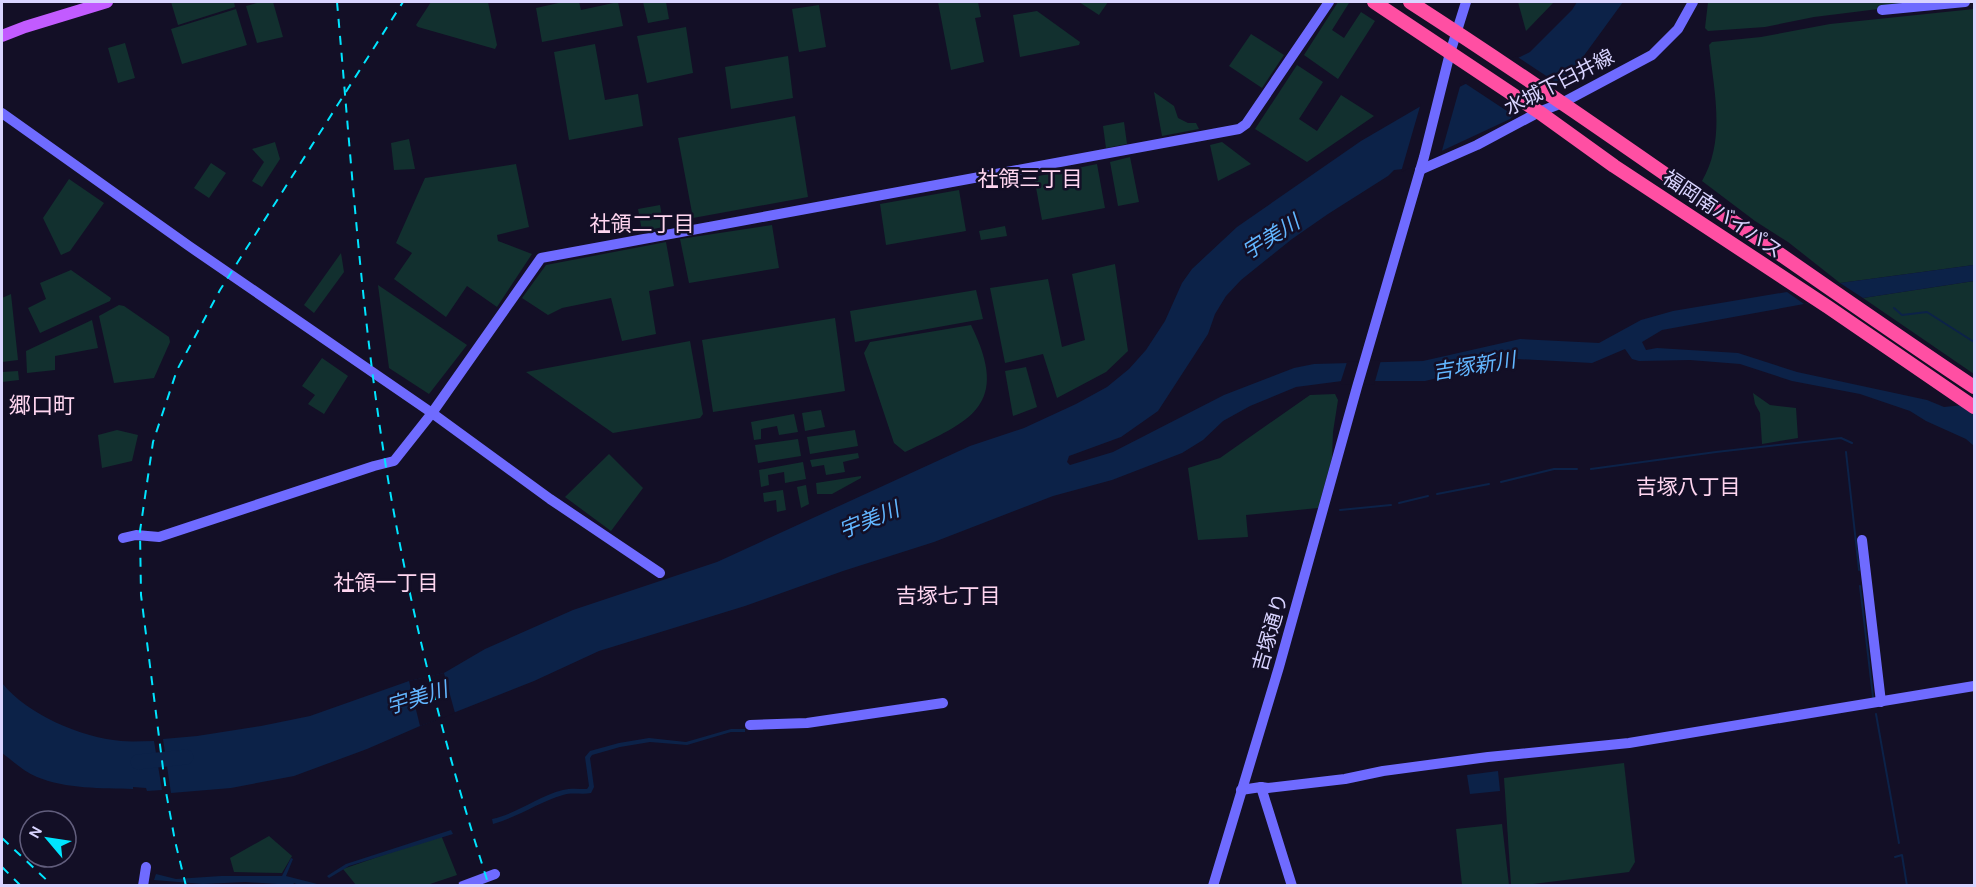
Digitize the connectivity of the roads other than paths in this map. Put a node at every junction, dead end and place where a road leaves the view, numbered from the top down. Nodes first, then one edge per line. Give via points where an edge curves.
1 (107, 2) edge
2 (1329, 2) edge
3 (1374, 2) edge
4 (1410, 2) edge
5 (1466, 2) edge
6 (1693, 2) edge
7 (1965, 2) edge
8 (1882, 10) dead end
9 (1456, 32) junction
10 (2, 36) edge
11 (1450, 53) junction
12 (1562, 103) junction
13 (1536, 110) junction
14 (2, 114) edge
15 (1420, 170) junction
16 (1974, 387) edge
17 (1970, 405) edge
18 (432, 413) junction
19 (123, 538) dead end
20 (1862, 540) dead end
21 (660, 573) dead end
22 (1974, 686) edge
23 (1881, 702) junction
24 (943, 704) dead end
25 (750, 725) dead end
26 (1261, 787) junction
27 (1241, 790) junction
28 (146, 867) dead end
29 (495, 874) dead end
30 (143, 885) edge
31 (463, 885) edge
32 (1213, 885) edge
33 (1292, 885) edge

1 - 10 main road
2 - 18 street via 1239,129 541,258
3 - 11 highway, 福岡南バイパス
4 - 9 highway, 福岡南バイパス
5 - 9 street
6 - 12 street, 水城下臼井線 via 1678,29 1652,55
7 - 8 street
9 - 11 street
9 - 12 highway, 福岡南バイパス
11 - 13 highway, 福岡南バイパス
11 - 15 street
12 - 13 street, 水城下臼井線
12 - 16 highway, 福岡南バイパス
13 - 15 street, 水城下臼井線 via 1477,145
13 - 17 highway, 福岡南バイパス
14 - 18 street
15 - 27 street, 吉塚通り
18 - 19 street via 394,461 159,537
18 - 21 street
20 - 23 street
22 - 23 street
23 - 26 street via 1629,743
24 - 25 street via 807,723
26 - 27 street
26 - 33 street
27 - 32 street, 吉塚通り
28 - 30 street
29 - 31 street

